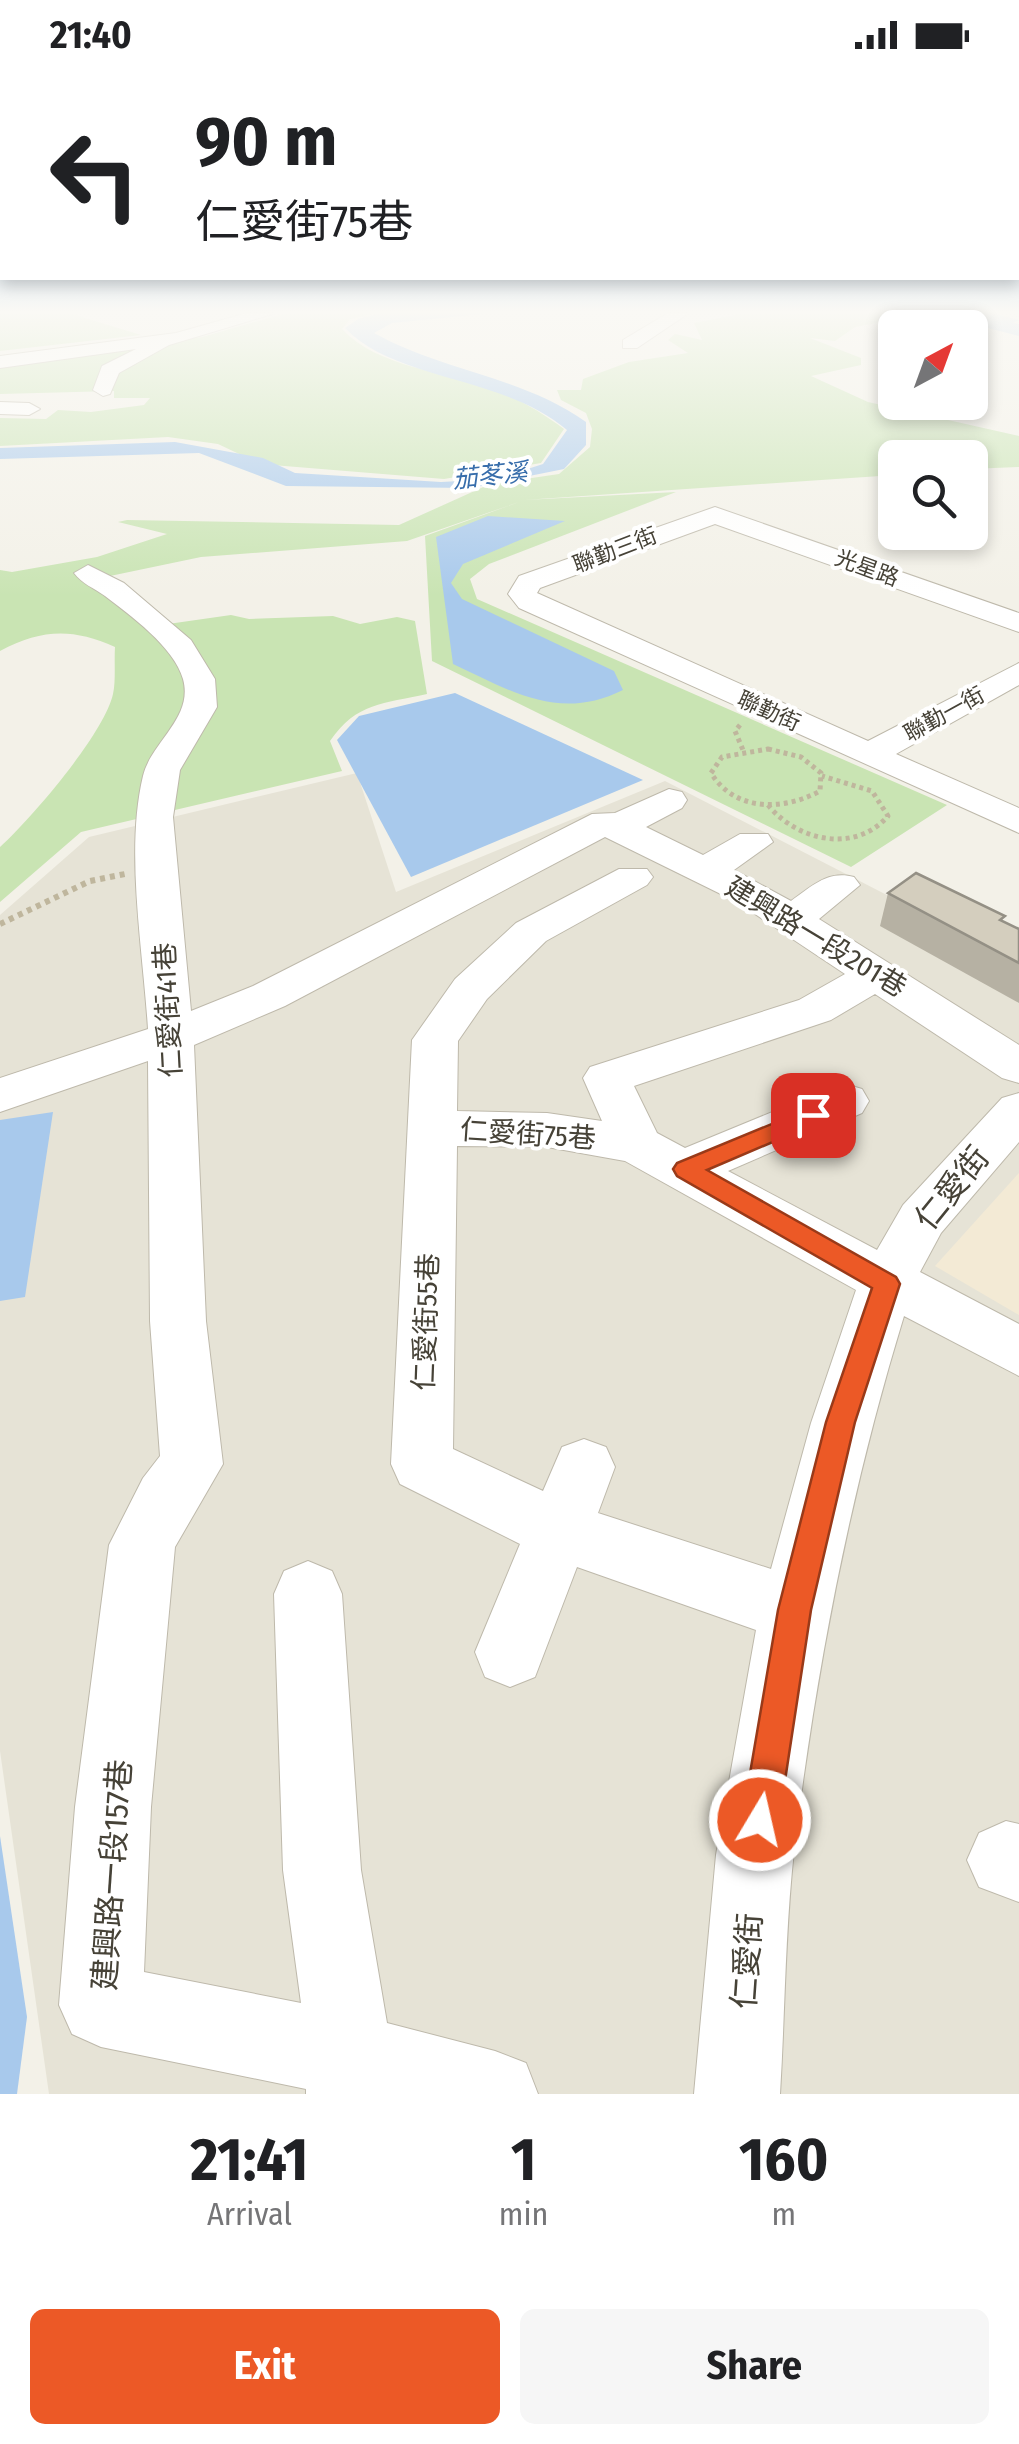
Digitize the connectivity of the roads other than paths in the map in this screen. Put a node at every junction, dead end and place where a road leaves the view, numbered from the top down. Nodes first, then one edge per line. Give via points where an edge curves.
1 (0, 408) edge
2 (29, 409) dead end
3 (715, 516) joint
4 (88, 574) dead end
5 (522, 594) joint
6 (1019, 623) edge
7 (1019, 672) edge
8 (868, 755) junction
9 (670, 800) dead end
10 (1019, 822) edge
11 (610, 825) junction
12 (754, 842) dead end
13 (704, 870) junction
14 (633, 877) dead end
15 (840, 886) dead end
16 (792, 919) junction
17 (879, 973) junction
18 (171, 1038) junction
19 (1019, 1066) edge
20 (0, 1096) edge
21 (845, 1102) dead end
22 (1019, 1110) edge
23 (432, 1128) junction
24 (637, 1146) junction
25 (686, 1169) junction
26 (886, 1284) junction
27 (1019, 1352) edge
28 (584, 1466) dead end
29 (165, 1500) joint
30 (560, 1531) junction
31 (308, 1594) dead end
32 (794, 1610) junction
33 (510, 1652) dead end
34 (350, 2075) edge
35 (496, 2094) edge
36 (737, 2094) edge

1 - 2 street
3 - 5 street, 聯勤三街 via 529,582
3 - 6 street, 光星路
4 - 18 street, 仁愛街41巷 via 180,647 199,679 200,707 162,770 154,817
5 - 8 street, 聯勤街
7 - 8 street, 聯勤一街
8 - 10 street, 聯勤街
9 - 11 street
11 - 13 street, 建興路一段201巷
11 - 18 street via 270,996
12 - 13 street
13 - 16 street, 建興路一段201巷
14 - 23 street, 仁愛街55巷 via 531,932 471,989 434,1040
15 - 16 street
16 - 17 street, 建興路一段201巷
17 - 19 street, 建興路一段201巷
17 - 24 street via 815,1010 607,1078
18 - 20 street
18 - 29 street, 仁愛街41巷 via 178,1321 192,1464
21 - 25 street
22 - 26 street, 仁愛街 via 922,1219
23 - 24 street, 仁愛街75巷 via 547,1130
23 - 30 street, 仁愛街55巷 via 422,1464
24 - 25 street, 仁愛街75巷
25 - 26 street, 仁愛街75巷
26 - 27 street, 仁愛街75巷
26 - 32 street, 仁愛街 via 841,1422
28 - 30 street
29 - 34 street, 建興路一段157巷 via 142,1545 101,2005
30 - 32 street, 仁愛街55巷
30 - 33 street
31 - 34 street via 322,1870
32 - 36 street, 仁愛街 via 755,1855
34 - 35 street

